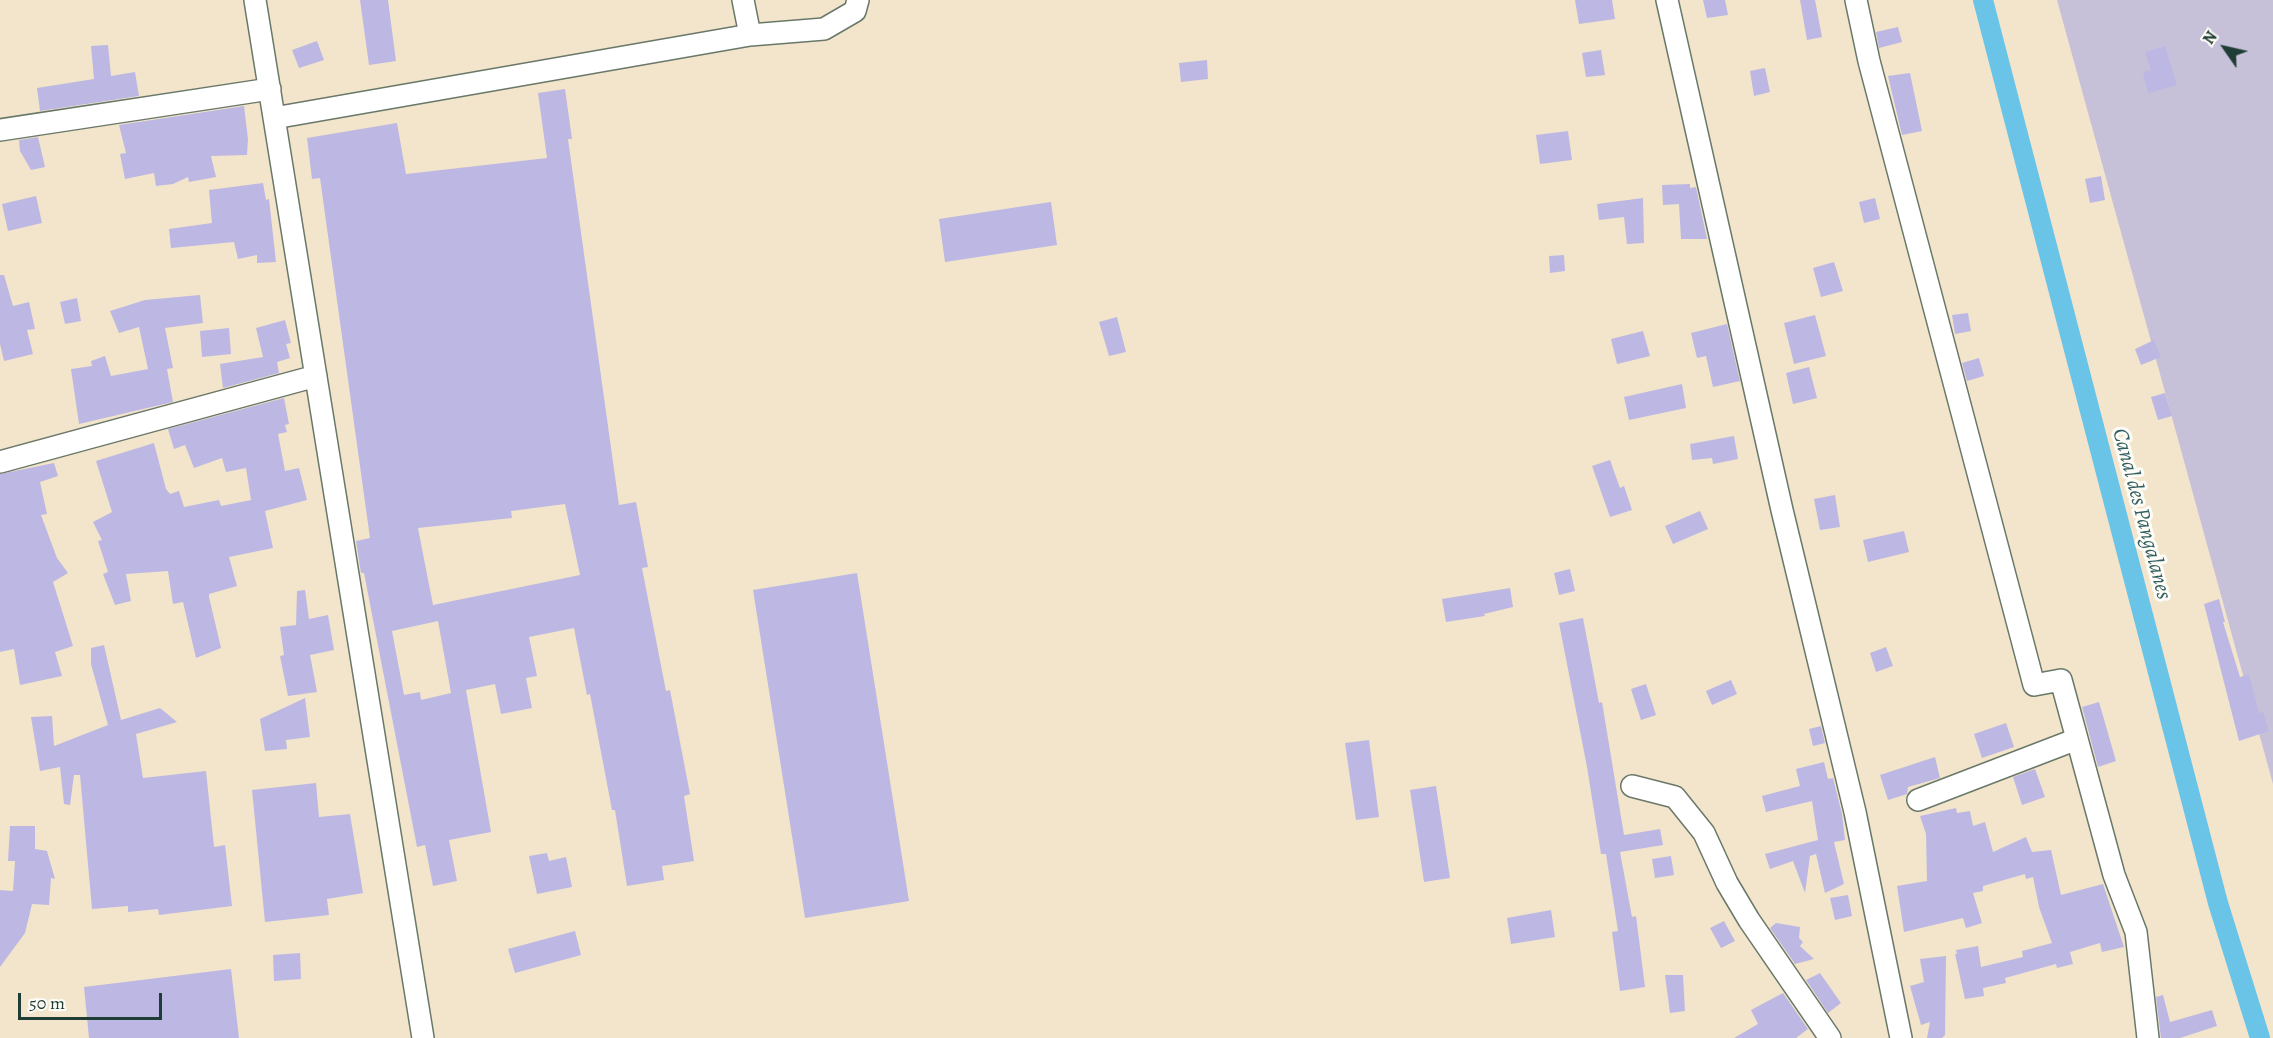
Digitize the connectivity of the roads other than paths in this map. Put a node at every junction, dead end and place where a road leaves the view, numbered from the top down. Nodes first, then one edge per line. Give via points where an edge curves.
1 (255, 0) edge
2 (743, 0) edge
3 (858, 0) edge
4 (1667, 0) edge
5 (1856, 0) edge
6 (750, 35) junction
7 (270, 89) junction
8 (274, 118) junction
9 (0, 130) edge
10 (316, 376) junction
11 (0, 462) edge
12 (2077, 739) junction
13 (1632, 786) dead end
14 (1918, 800) dead end
15 (423, 1038) edge
16 (1830, 1038) edge
17 (1901, 1038) edge
18 (2148, 1038) edge

1 - 7 street
2 - 6 street
3 - 6 street via 855,11 824,29
4 - 17 street via 1855,812
5 - 12 street via 2034,685 2061,680
6 - 8 street
7 - 8 street
7 - 9 street
8 - 10 street
10 - 11 street
10 - 15 street
12 - 14 street
12 - 18 street via 2114,875 2136,932
13 - 16 street via 1675,797 1704,833 1749,920

